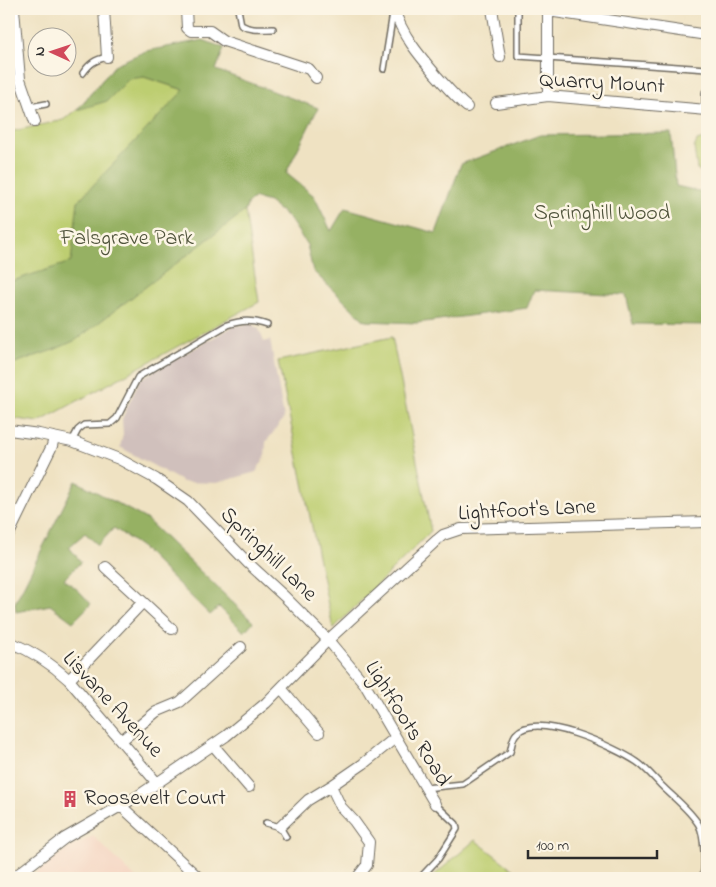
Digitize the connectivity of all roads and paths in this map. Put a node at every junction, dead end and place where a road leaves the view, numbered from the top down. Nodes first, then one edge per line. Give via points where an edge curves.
1 (14, 9) edge
2 (104, 9) edge
3 (186, 9) edge
4 (238, 9) edge
5 (394, 9) edge
6 (492, 9) edge
7 (518, 9) edge
8 (548, 10) edge
9 (273, 29) dead end
10 (707, 35) edge
11 (107, 57) joint
12 (500, 57) dead end
13 (548, 58) junction
14 (384, 69) dead end
15 (707, 69) edge
16 (83, 73) dead end
17 (316, 78) dead end
18 (707, 93) edge
19 (548, 96) junction
20 (496, 103) dead end
21 (46, 104) dead end
22 (30, 107) junction
23 (467, 107) dead end
24 (707, 110) edge
25 (35, 122) dead end
26 (267, 325) dead end
27 (9, 430) edge
28 (54, 437) junction
29 (72, 441) junction
30 (707, 522) edge
31 (9, 534) edge
32 (105, 567) dead end
33 (143, 602) junction
34 (172, 629) dead end
35 (328, 640) junction
36 (9, 642) edge
37 (241, 647) dead end
38 (69, 680) junction
39 (281, 688) junction
40 (319, 734) dead end
41 (395, 738) junction
42 (122, 740) junction
43 (213, 745) junction
44 (157, 783) junction
45 (331, 786) junction
46 (249, 788) dead end
47 (424, 788) junction
48 (435, 804) joint
49 (121, 806) junction
50 (266, 824) dead end
51 (277, 829) junction
52 (286, 837) dead end
53 (13, 878) edge
54 (199, 878) edge
55 (356, 878) edge
56 (420, 878) edge
57 (703, 878) edge

1 - 22 street via 20,79
2 - 11 street
3 - 17 street via 187,28 191,31 210,30 224,41 309,69
4 - 9 lane via 241,25 252,29
5 - 14 lane
5 - 23 street via 414,50
6 - 12 street
7 - 13 lane via 518,56
8 - 10 street
8 - 13 street
11 - 16 lane via 89,64
13 - 15 lane
13 - 19 street
18 - 24 street
19 - 20 street, Quarry Mount
19 - 24 street, Quarry Mount
21 - 22 lane
22 - 25 street
26 - 29 lane via 246,320 227,325 146,372 136,380 117,418 106,425 84,425
27 - 28 street, Springhill Lane
28 - 29 street, Springhill Lane
28 - 31 street
29 - 35 street, Springhill Lane via 142,470 188,501
30 - 35 street, Lightfoot's Lane via 461,529 451,532 437,540
32 - 33 street
33 - 34 street
33 - 38 street
35 - 39 street
35 - 41 street, Lightfoots Road via 364,683
36 - 38 street, Lisvane Avenue via 52,664
37 - 42 street via 212,667 180,702 156,712
38 - 42 street, Lisvane Avenue
39 - 40 street
39 - 43 street
41 - 45 street
41 - 47 street, Lightfoots Road
42 - 44 street, Lisvane Avenue
43 - 44 street
43 - 46 street
44 - 49 street
45 - 51 street via 308,800
45 - 55 street via 341,807 369,842 367,865
47 - 48 street, Lightfoots Road
47 - 57 lane via 463,784 510,752 514,738 522,729 544,727 570,731 638,763 691,815 700,826
48 - 56 lane via 456,824 457,829 438,859
49 - 53 street via 65,838
49 - 54 street
50 - 51 lane
51 - 52 lane

